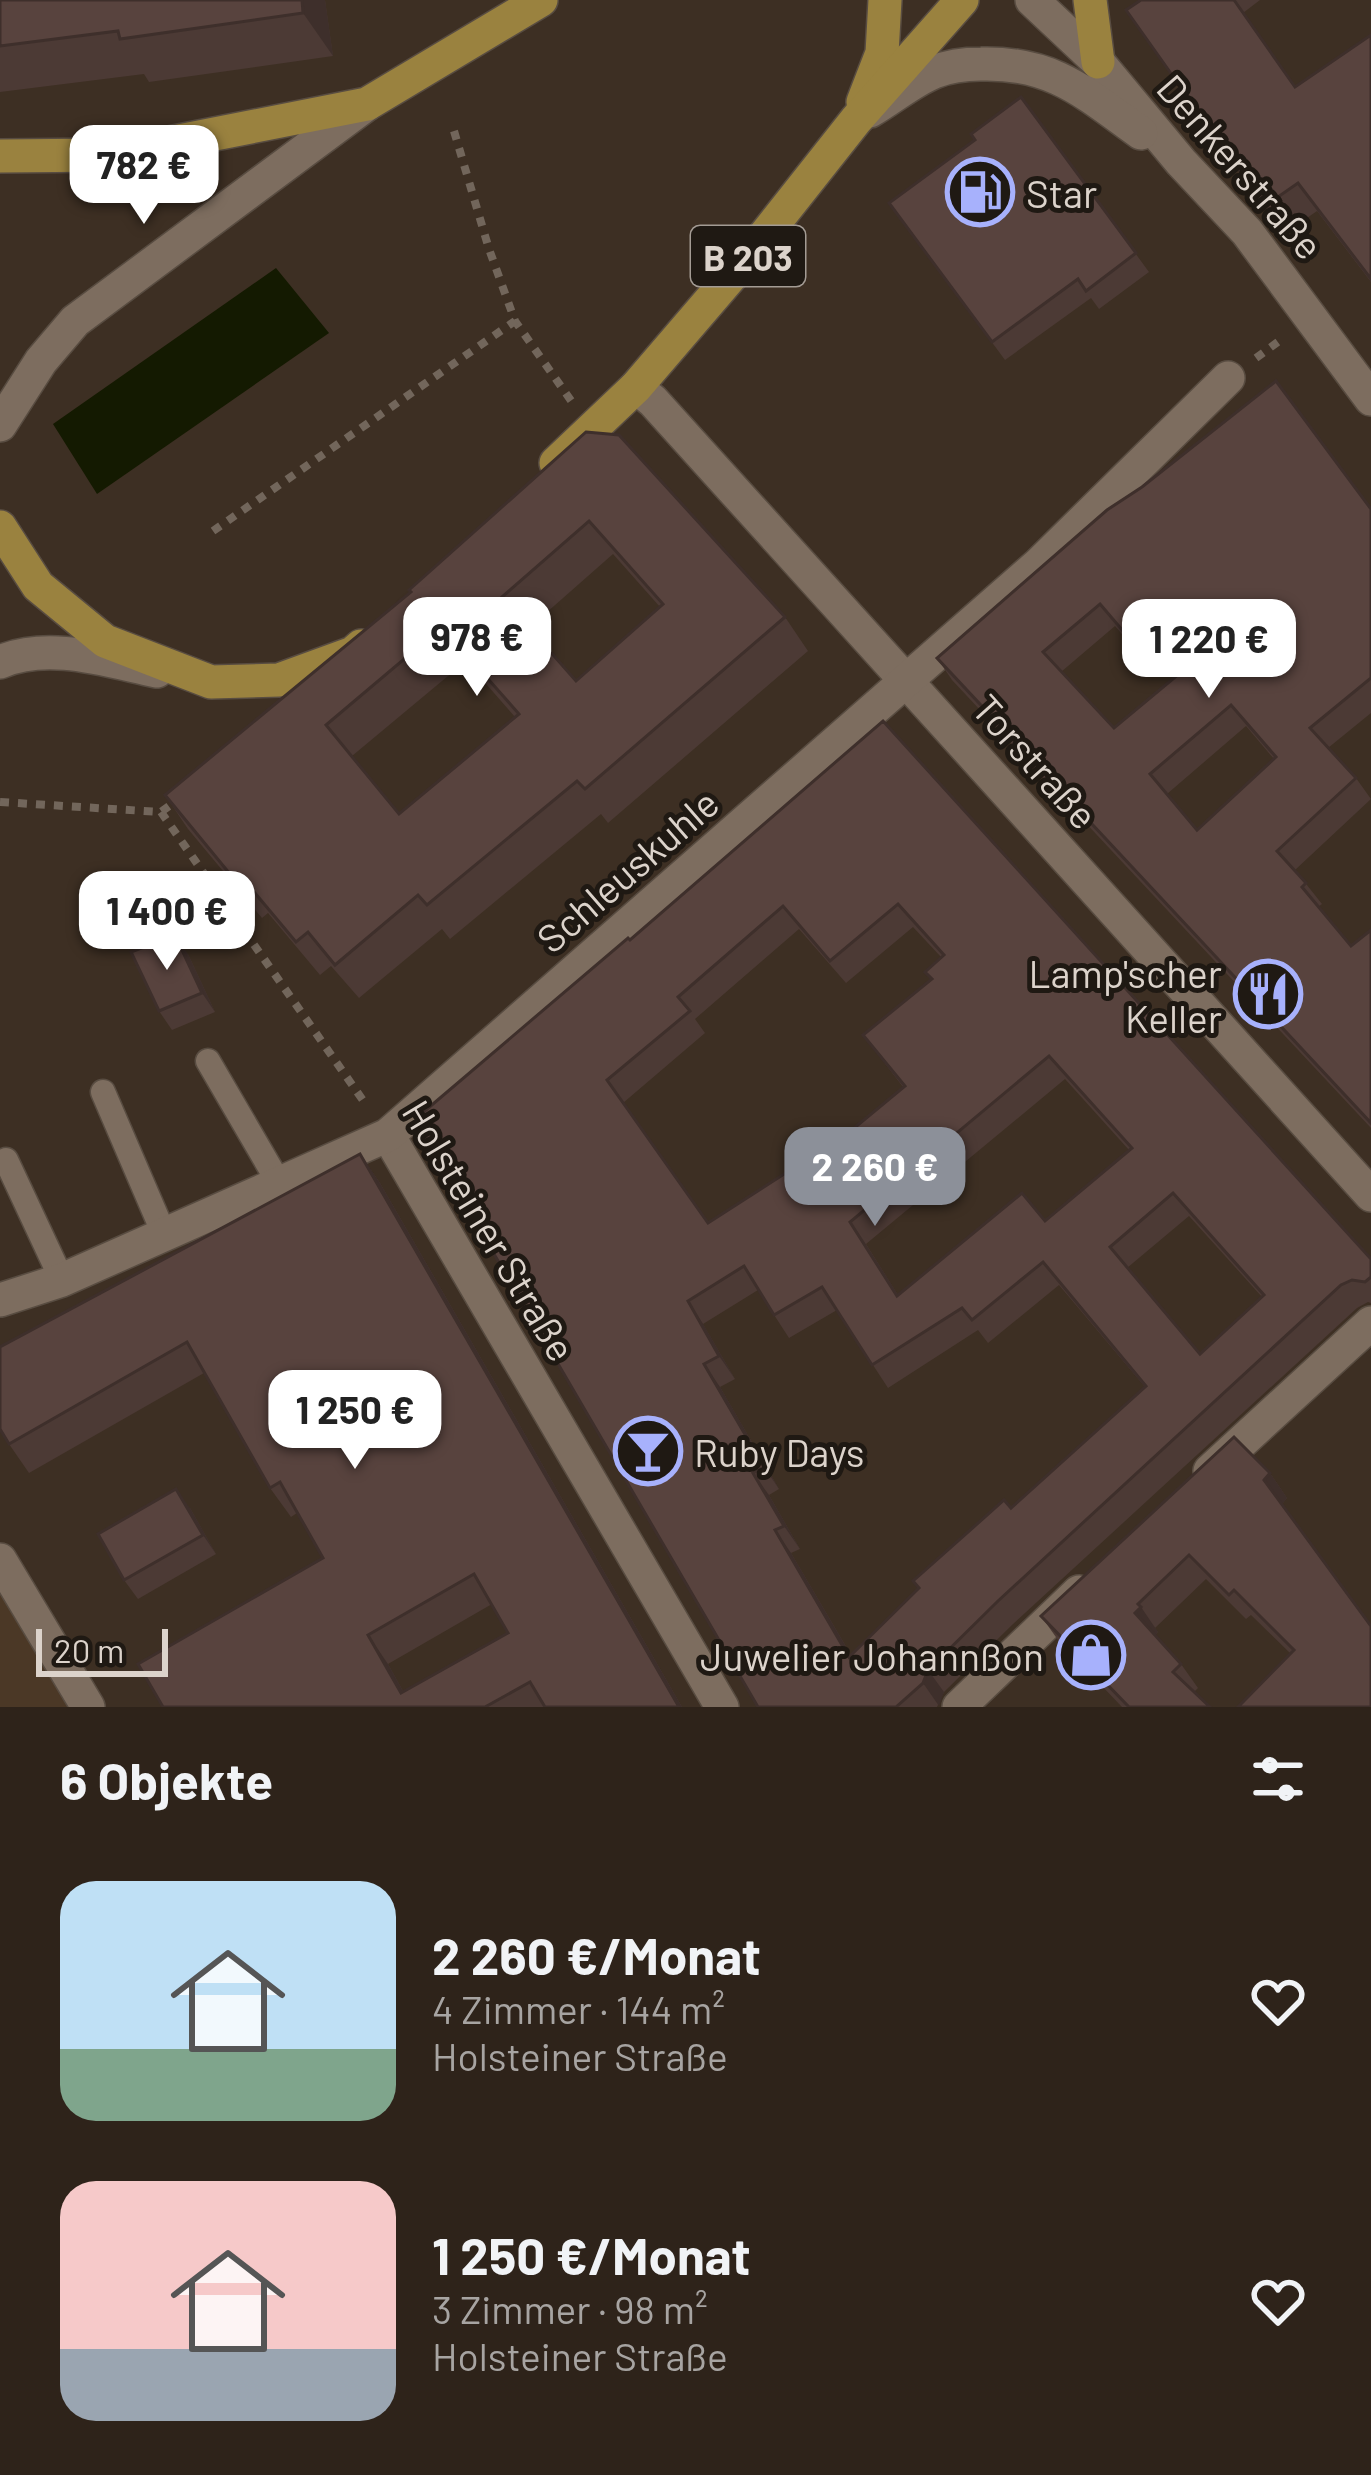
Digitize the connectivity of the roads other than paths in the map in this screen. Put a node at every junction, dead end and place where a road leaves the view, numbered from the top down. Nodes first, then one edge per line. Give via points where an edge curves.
1 (541, 0) edge
2 (885, 0) edge
3 (899, 0) edge
4 (962, 0) edge
5 (1032, 0) edge
6 (1090, 0) edge
7 (882, 53) junction
8 (1098, 62) junction
9 (367, 104) junction
10 (856, 120) junction
11 (0, 156) edge
12 (1181, 162) junction
13 (1228, 379) road end
14 (636, 387) junction
15 (1371, 399) edge
16 (0, 425) edge
17 (540, 478) edge
18 (0, 527) edge
19 (387, 622) edge
20 (0, 662) edge
21 (906, 681) junction
22 (211, 682) junction
23 (208, 1060) dead end
24 (103, 1091) dead end
25 (388, 1135) junction
26 (6, 1160) dead end
27 (279, 1183) junction
28 (1371, 1195) edge
29 (164, 1234) junction
30 (62, 1280) junction
31 (0, 1300) edge
32 (1371, 1323) edge
33 (1183, 1496) edge
34 (0, 1560) edge
35 (1102, 1571) edge
36 (88, 1707) edge
37 (722, 1707) edge
38 (959, 1707) edge

1 - 9 main road
2 - 7 main road
3 - 7 street
4 - 10 main road, B 203
5 - 8 street, Denkerstraße
6 - 8 main road
7 - 10 main road
8 - 12 street, Denkerstraße
9 - 11 main road via 108,155
9 - 16 street via 75,321
10 - 12 street via 933,72 1013,63 1084,92
10 - 14 main road, B 203
12 - 15 street, Denkerstraße via 1247,232
13 - 21 street, Schleuskuhle
14 - 17 main road, B 203
14 - 21 street, Torstraße
18 - 22 main road via 38,586 105,641
19 - 22 main road via 353,653 279,680
20 - 22 street via 70,653
21 - 25 street, Schleuskuhle
21 - 28 street, Torstraße
23 - 27 lane
24 - 29 lane
25 - 27 street, Schleuskuhle
25 - 37 street, Holsteiner Straße
26 - 30 lane
27 - 29 street, Schleuskuhle
29 - 30 street, Schleuskuhle
30 - 31 street, Schleuskuhle
32 - 33 street
34 - 36 street
35 - 38 street

